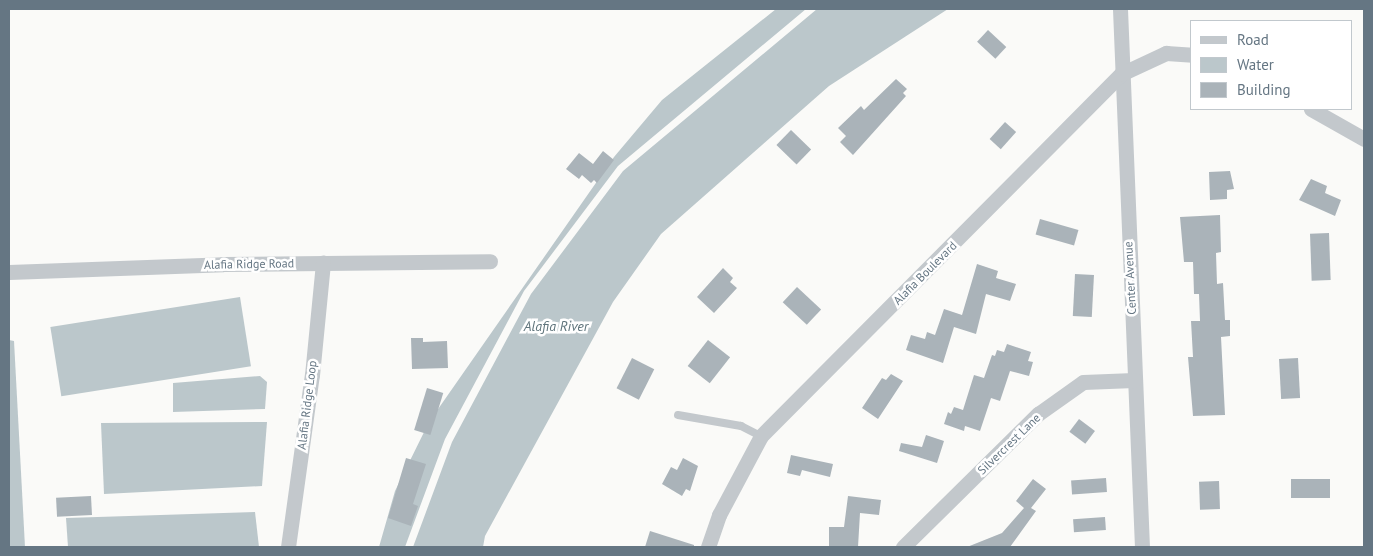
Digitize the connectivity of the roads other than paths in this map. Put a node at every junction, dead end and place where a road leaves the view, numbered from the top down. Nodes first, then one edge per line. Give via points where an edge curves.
1 (1120, 9) edge
2 (1190, 55) edge
3 (1121, 74) junction
4 (1313, 110) edge
5 (1364, 139) edge
6 (490, 261) dead end
7 (323, 263) junction
8 (9, 272) edge
9 (1134, 380) junction
10 (678, 415) dead end
11 (761, 436) junction
12 (288, 547) edge
13 (708, 547) edge
14 (903, 547) edge
15 (1142, 547) edge

1 - 3 street, Center Avenue
2 - 3 street, Alafia Boulevard via 1166,53
3 - 9 street, Center Avenue
3 - 11 street, Alafia Boulevard
4 - 5 street
6 - 7 street, Alafia Ridge Road
7 - 8 street, Alafia Ridge Road
7 - 12 street, Alafia Ridge Loop via 312,375
9 - 14 street, Silvercrest Lane via 1083,382 1038,414
9 - 15 street, Center Avenue
10 - 11 lane via 742,426
11 - 13 street, Alafia Boulevard via 719,515

